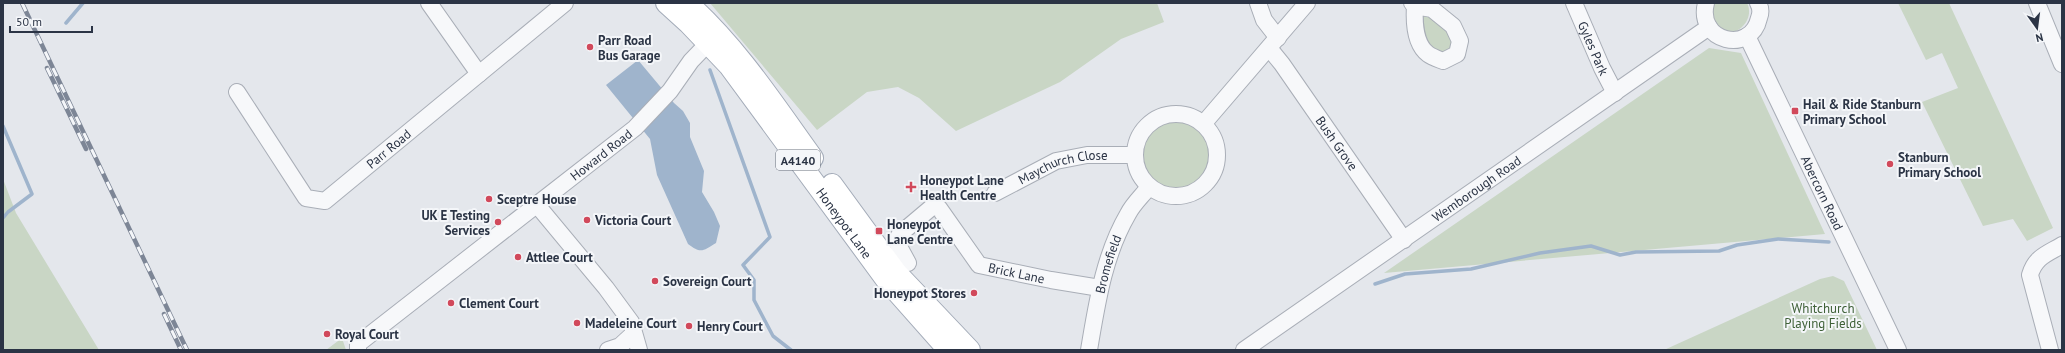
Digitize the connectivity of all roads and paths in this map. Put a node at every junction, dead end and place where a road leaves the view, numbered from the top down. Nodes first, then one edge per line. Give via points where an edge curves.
1 (429, 3) edge
2 (564, 3) edge
3 (666, 3) edge
4 (688, 3) edge
5 (1258, 3) edge
6 (1308, 3) edge
7 (1574, 3) edge
8 (1706, 3) edge
9 (1758, 3) edge
10 (2037, 3) edge
11 (1709, 27) junction
12 (1747, 36) junction
13 (714, 38) junction
14 (1273, 43) junction
15 (2062, 64) edge
16 (479, 74) junction
17 (238, 92) dead end
18 (1615, 93) junction
19 (1204, 123) junction
20 (1134, 155) junction
21 (1149, 187) junction
22 (995, 193) dead end
23 (537, 205) junction
24 (1404, 240) junction
25 (2062, 245) edge
26 (908, 263) dead end
27 (1100, 288) junction
28 (633, 334) junction
29 (358, 350) edge
30 (608, 350) edge
31 (639, 350) edge
32 (948, 350) edge
33 (970, 350) edge
34 (1089, 350) edge
35 (1244, 350) edge
36 (1898, 350) edge
37 (2050, 350) edge

1 - 16 street
2 - 16 street, Parr Road
3 - 13 main road, Honeypot Lane / A4140
4 - 13 main road, Honeypot Lane / A4140
5 - 14 street, Bush Grove
6 - 14 street
7 - 18 street, Gyles Park
8 - 11 street via 1705,18
9 - 12 street via 1758,23
10 - 15 street
11 - 12 street via 1718,36 1730,40
11 - 18 street, Wemborough Road
12 - 36 street, Abercorn Road
13 - 23 street, Howard Road via 691,61 670,91 636,128
13 - 32 main road, Honeypot Lane / A4140 via 728,66 886,280
13 - 33 main road, Honeypot Lane / A4140 via 758,81 897,273
14 - 19 street
14 - 24 street, Bush Grove via 1282,64
16 - 17 street, Parr Road via 325,201 306,198
18 - 24 street, Wemborough Road
19 - 20 street via 1192,116 1175,114 1156,119 1146,127 1138,139
19 - 21 street via 1218,151 1216,170 1205,186 1189,194 1172,198 1156,193
20 - 21 street via 1139,177
20 - 22 street, Maychurch Close via 1087,155 1056,161
21 - 27 street, Bromefield via 1128,213 1110,253
23 - 28 street via 606,288 631,322
23 - 29 street, Howard Road via 358,344
24 - 35 street, Wemborough Road
25 - 37 street via 2043,255 2034,264 2030,275
26 - 27 street, Brick Lane via 896,241 900,234 932,207 939,208 979,265
27 - 34 street, Bromefield
28 - 30 street via 620,346
28 - 31 street

